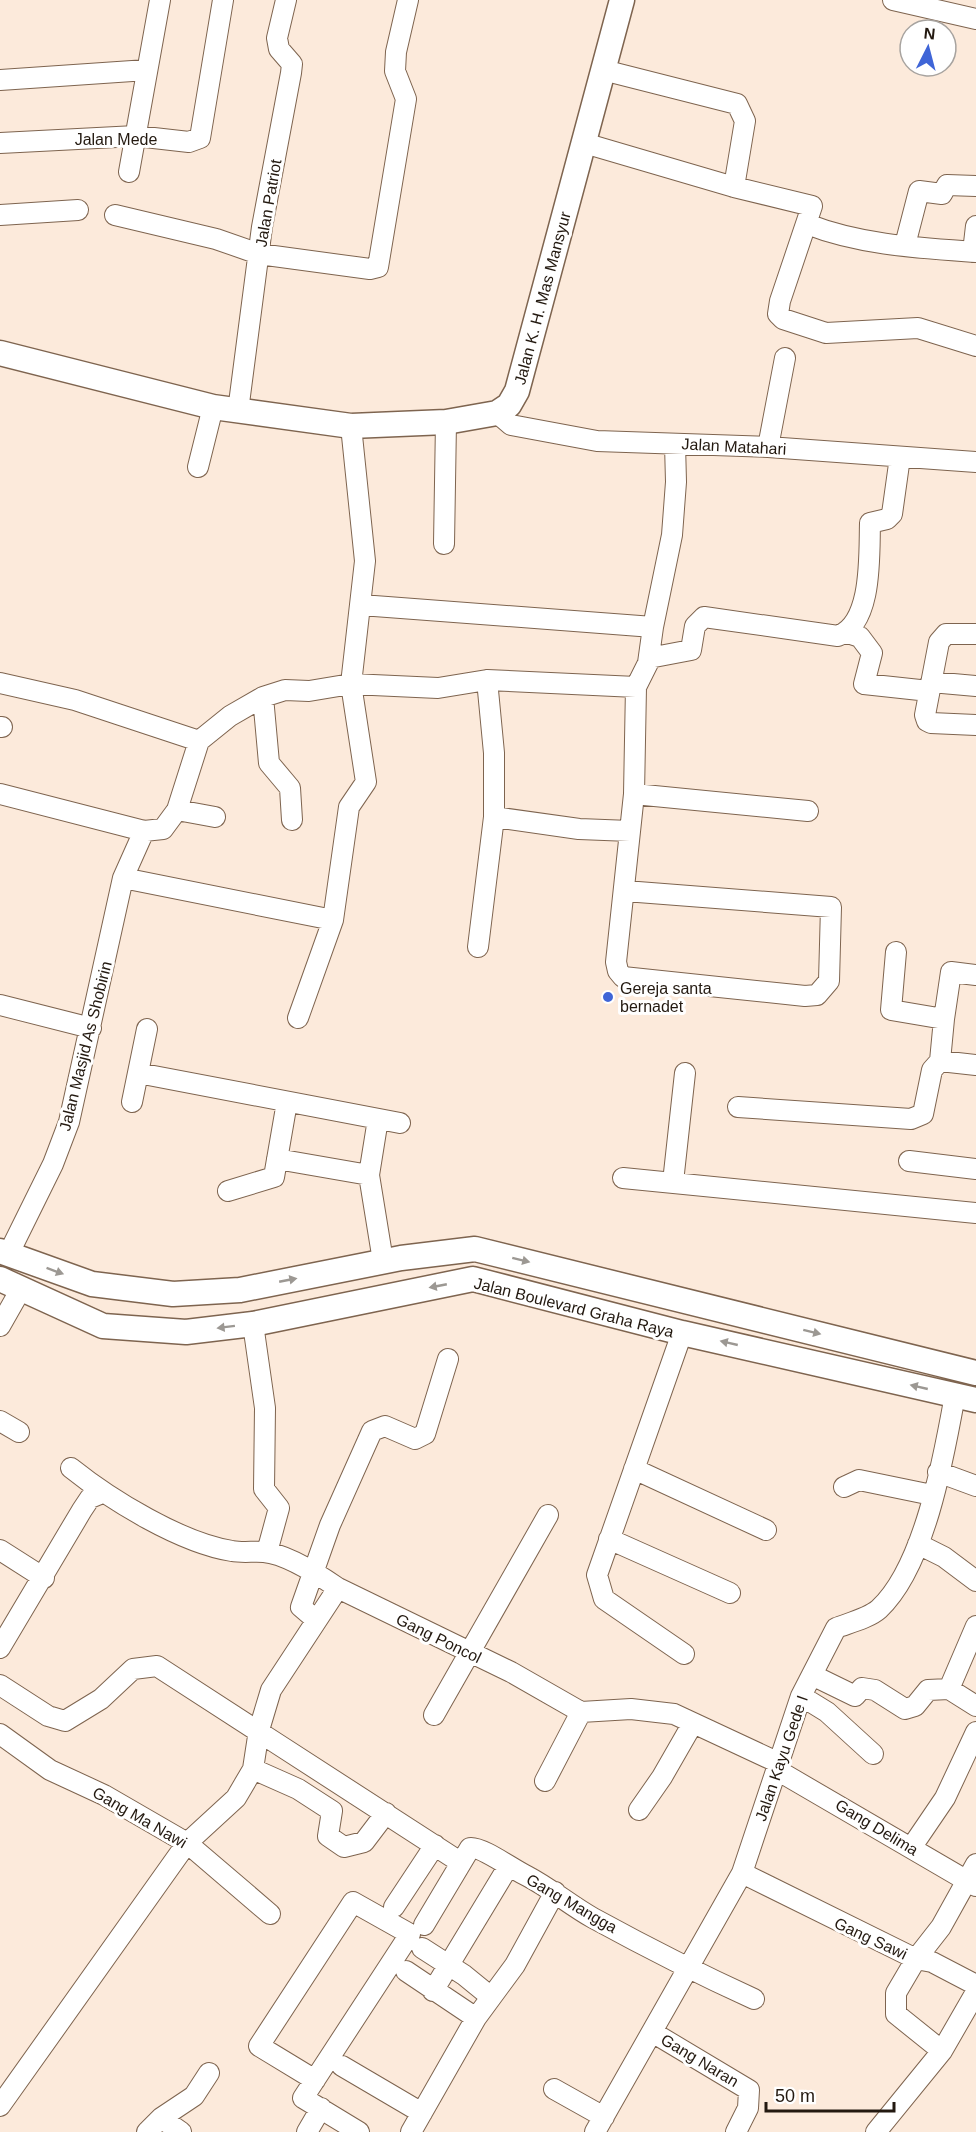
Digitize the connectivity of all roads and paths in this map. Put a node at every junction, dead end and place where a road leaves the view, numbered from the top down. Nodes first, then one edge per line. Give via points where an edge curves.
1 (160, 0) edge
2 (223, 0) edge
3 (286, 0) edge
4 (408, 0) edge
5 (622, 0) edge
6 (893, 0) edge
7 (976, 19) edge
8 (147, 70) junction
9 (603, 70) junction
10 (0, 80) edge
11 (136, 136) junction
12 (0, 143) edge
13 (584, 143) junction
14 (129, 172) dead end
15 (976, 186) edge
16 (734, 187) junction
17 (78, 210) dead end
18 (0, 215) edge
19 (115, 215) dead end
20 (807, 224) junction
21 (976, 226) edge
22 (905, 245) junction
23 (974, 252) edge
24 (259, 254) junction
25 (976, 346) edge
26 (0, 353) edge
27 (785, 358) dead end
28 (213, 407) junction
29 (238, 411) junction
30 (497, 413) junction
31 (446, 422) junction
32 (351, 426) junction
33 (675, 444) junction
34 (768, 447) junction
35 (900, 457) junction
36 (976, 462) edge
37 (198, 467) dead end
38 (444, 544) dead end
39 (361, 605) junction
40 (653, 627) junction
41 (848, 633) junction
42 (976, 634) edge
43 (649, 658) junction
44 (487, 680) junction
45 (0, 683) edge
46 (351, 684) junction
47 (976, 686) edge
48 (636, 687) junction
49 (930, 687) junction
50 (263, 697) junction
51 (976, 725) edge
52 (199, 741) junction
53 (0, 794) edge
54 (634, 794) junction
55 (177, 810) junction
56 (808, 811) dead end
57 (215, 817) dead end
58 (494, 817) junction
59 (292, 820) dead end
60 (144, 831) junction
61 (630, 831) junction
62 (123, 879) junction
63 (626, 891) junction
64 (333, 920) junction
65 (478, 947) dead end
66 (896, 952) dead end
67 (976, 975) edge
68 (0, 1005) edge
69 (297, 1018) dead end
70 (944, 1019) junction
71 (91, 1028) junction
72 (147, 1029) dead end
73 (940, 1061) junction
74 (976, 1065) edge
75 (138, 1073) junction
76 (685, 1073) dead end
77 (132, 1102) dead end
78 (287, 1102) junction
79 (738, 1107) dead end
80 (378, 1119) junction
81 (400, 1123) dead end
82 (277, 1159) junction
83 (909, 1161) dead end
84 (976, 1169) edge
85 (369, 1175) junction
86 (623, 1178) dead end
87 (673, 1182) junction
88 (228, 1191) dead end
89 (976, 1213) edge
90 (475, 1249) junction
91 (4, 1253) edge
92 (383, 1261) junction
93 (473, 1279) junction
94 (11, 1284) edge
95 (254, 1324) junction
96 (0, 1326) edge
97 (682, 1333) junction
98 (448, 1359) dead end
99 (976, 1373) edge
100 (966, 1397) edge
101 (0, 1421) edge
102 (19, 1432) dead end
103 (71, 1468) dead end
104 (634, 1469) junction
105 (938, 1472) junction
106 (976, 1486) edge
107 (844, 1487) dead end
108 (102, 1493) junction
109 (932, 1495) junction
110 (548, 1515) dead end
111 (766, 1530) dead end
112 (609, 1539) junction
113 (918, 1544) junction
114 (0, 1551) edge
115 (267, 1552) junction
116 (312, 1571) junction
117 (44, 1578) junction
118 (976, 1581) edge
119 (338, 1588) junction
120 (730, 1593) dead end
121 (315, 1618) junction
122 (976, 1626) edge
123 (0, 1648) edge
124 (468, 1653) junction
125 (684, 1654) dead end
126 (812, 1675) junction
127 (0, 1685) edge
128 (949, 1689) junction
129 (801, 1696) junction
130 (976, 1706) edge
131 (581, 1712) junction
132 (434, 1715) dead end
133 (693, 1723) junction
134 (259, 1730) junction
135 (976, 1732) edge
136 (0, 1734) edge
137 (873, 1754) dead end
138 (778, 1767) junction
139 (253, 1769) junction
140 (545, 1781) dead end
141 (639, 1810) dead end
142 (386, 1813) junction
143 (187, 1843) junction
144 (435, 1845) junction
145 (911, 1848) junction
146 (460, 1862) junction
147 (508, 1867) junction
148 (742, 1874) junction
149 (973, 1877) edge
150 (555, 1893) junction
151 (394, 1906) dead end
152 (270, 1914) dead end
153 (424, 1925) dead end
154 (422, 1948) dead end
155 (916, 1959) junction
156 (449, 1966) junction
157 (689, 1969) junction
158 (406, 1971) dead end
159 (976, 1985) edge
160 (433, 1991) junction
161 (976, 1992) edge
162 (491, 1997) junction
163 (754, 1999) dead end
164 (476, 2018) junction
165 (652, 2032) junction
166 (942, 2051) junction
167 (342, 2066) dead end
168 (209, 2073) dead end
169 (315, 2080) junction
170 (554, 2089) dead end
171 (0, 2106) edge
172 (321, 2108) junction
173 (422, 2113) junction
174 (161, 2118) junction
175 (599, 2124) edge
176 (147, 2132) edge
177 (181, 2132) edge
178 (307, 2132) edge
179 (359, 2132) edge
180 (411, 2132) edge
181 (736, 2132) edge
182 (876, 2132) edge

1 - 8 street
2 - 11 street, Jalan Mede via 200,138 189,142
3 - 24 street, Jalan Patriot via 277,38 279,49 292,64
4 - 24 street via 395,71 406,99 380,264 370,269
5 - 9 main road, Jalan K. H. Mas Mansyur
6 - 7 street
8 - 10 street
8 - 11 street
9 - 13 main road, Jalan K. H. Mas Mansyur
9 - 16 street via 737,104 745,121
11 - 12 street, Jalan Mede
11 - 14 street
13 - 16 street
13 - 30 main road, Jalan K. H. Mas Mansyur via 517,391 509,405
15 - 22 street via 947,185 942,194 919,191
16 - 20 street via 812,206
17 - 18 street
19 - 24 street via 216,239
20 - 22 street via 826,232
20 - 25 street via 780,301 778,314 783,319 826,333 918,328
21 - 23 street
22 - 23 street
24 - 29 street, Jalan Patriot
26 - 28 main road
27 - 34 street
28 - 29 main road
28 - 37 street
29 - 32 main road
30 - 31 main road
30 - 33 street, Jalan Matahari via 511,424 597,441
31 - 32 main road
31 - 38 street
32 - 39 street via 364,561
33 - 34 street, Jalan Matahari
33 - 40 street via 672,535
34 - 35 street, Jalan Matahari
35 - 36 street, Jalan Matahari
35 - 41 street via 892,513 887,519 870,523 861,614
39 - 40 street
39 - 46 street
40 - 43 street
41 - 43 street via 838,636 704,617 695,626 691,650
41 - 49 street via 860,637 872,653 864,684
42 - 49 street via 946,634 939,642
43 - 48 street
44 - 46 street via 438,688
44 - 48 street
44 - 58 street via 494,753
45 - 52 street via 75,700
46 - 50 street via 309,691 285,690
46 - 64 street via 366,782 349,807
47 - 49 street
48 - 54 street
49 - 51 street via 927,721
50 - 52 street via 230,716
50 - 59 street via 269,763 290,788
52 - 55 street
53 - 60 street
54 - 56 street
54 - 61 street
55 - 57 street
55 - 60 street via 163,829
58 - 61 street via 579,829
58 - 65 street
60 - 62 street, Jalan Masjid As Shobirin
61 - 63 street
62 - 64 street
62 - 71 street, Jalan Masjid As Shobirin
63 - 63 street via 616,962 623,977 805,996 817,995 829,981 831,908
64 - 69 street
66 - 70 street via 891,1010
67 - 70 street via 951,972
68 - 71 street
70 - 73 street
71 - 91 street, Jalan Masjid As Shobirin via 69,1122 53,1164
72 - 75 street
73 - 74 street
73 - 79 street via 932,1070 923,1114 911,1119
75 - 77 street
75 - 78 street
76 - 87 street
78 - 80 street
78 - 82 street
80 - 81 street
80 - 85 street
82 - 85 street
82 - 88 street via 274,1177
83 - 84 street
85 - 92 street
86 - 87 street
87 - 89 street
90 - 92 main road, Jalan Boulevard Graha Raya
90 - 93 main road
90 -> 99 main road, Jalan Boulevard Graha Raya
91 -> 92 main road, Jalan Boulevard Graha Raya via 92,1284 173,1294 240,1290
93 -> 95 main road, Jalan Boulevard Graha Raya
93 - 97 main road, Jalan Boulevard Graha Raya
95 -> 94 main road, Jalan Boulevard Graha Raya via 186,1332 103,1326
94 - 96 street
95 - 115 street via 265,1408 264,1489 279,1508
100 -> 97 main road, Jalan Boulevard Graha Raya
97 - 104 street
98 - 116 street via 424,1434 415,1439 385,1426 372,1431
100 - 105 street, Jalan Kayu Gede I
101 - 102 street
103 - 108 street, Gang Poncol
104 - 111 street
104 - 112 street
105 - 106 street
105 - 109 street, Jalan Kayu Gede I
107 - 109 street via 859,1480
108 - 115 street, Gang Poncol via 184,1536 232,1551
108 - 117 street via 90,1498
109 - 113 street, Jalan Kayu Gede I
110 - 124 street
112 - 120 street
112 - 125 street via 597,1575 604,1599
113 - 118 street via 944,1557
113 - 126 street, Jalan Kayu Gede I via 898,1586 877,1611 836,1628
114 - 117 street
115 - 116 street, Gang Poncol
116 - 119 street, Gang Poncol
116 - 121 street via 301,1607
117 - 123 street
119 - 121 street
119 - 124 street, Gang Poncol
121 - 134 street via 271,1690
122 - 128 street
124 - 131 street, Gang Poncol via 512,1672
124 - 132 street
126 - 128 street via 855,1696 862,1688 874,1690 905,1709 915,1706 928,1690
126 - 129 street, Jalan Kayu Gede I
127 - 134 street via 48,1716 65,1721 101,1699 133,1669 157,1666
128 - 130 street
129 - 137 street via 827,1712
129 - 138 street, Jalan Kayu Gede I
131 - 133 street via 632,1709 674,1714
131 - 140 street
133 - 138 street
133 - 141 street
134 - 139 street
134 - 142 street
135 - 145 street via 945,1798
136 - 143 street, Gang Ma Nawi via 50,1770 104,1794
138 - 145 street, Gang Delima
138 - 148 street, Jalan Kayu Gede I
139 - 142 street via 298,1788 332,1811 328,1836 344,1847 364,1842
139 - 143 street via 236,1798
142 - 144 street
143 - 152 street, Gang Ma Nawi
143 - 171 street
144 - 146 street
144 - 151 street
145 - 149 street, Gang Delima
146 - 147 street, Gang Mangga via 473,1847
146 - 153 street
147 - 150 street, Gang Mangga
147 - 156 street
148 - 155 street, Gang Sawi
148 - 157 street, Jalan Kayu Gede I
149 - 155 street, Gang Sawi
150 - 157 street, Gang Mangga
150 - 162 street via 515,1965
154 - 156 street
155 - 159 street via 932,1962
155 - 166 street via 896,1993 896,2014
156 - 160 street
156 - 162 street
157 - 163 street, Gang Mangga
157 - 165 street, Jalan Kayu Gede I
158 - 160 street
160 - 164 street
161 - 166 street
162 - 164 street
164 - 173 street
165 - 175 street, Jalan Kayu Gede I
165 - 181 street, Gang Naran via 749,2090 748,2108
166 - 182 street
167 - 173 street
168 - 174 street via 194,2096
169 - 169 street via 410,1934 353,1902 259,2046
169 - 172 street via 303,2098
170 - 175 street
172 - 178 street
172 - 179 street
173 - 180 street
174 - 176 street
174 - 177 street

